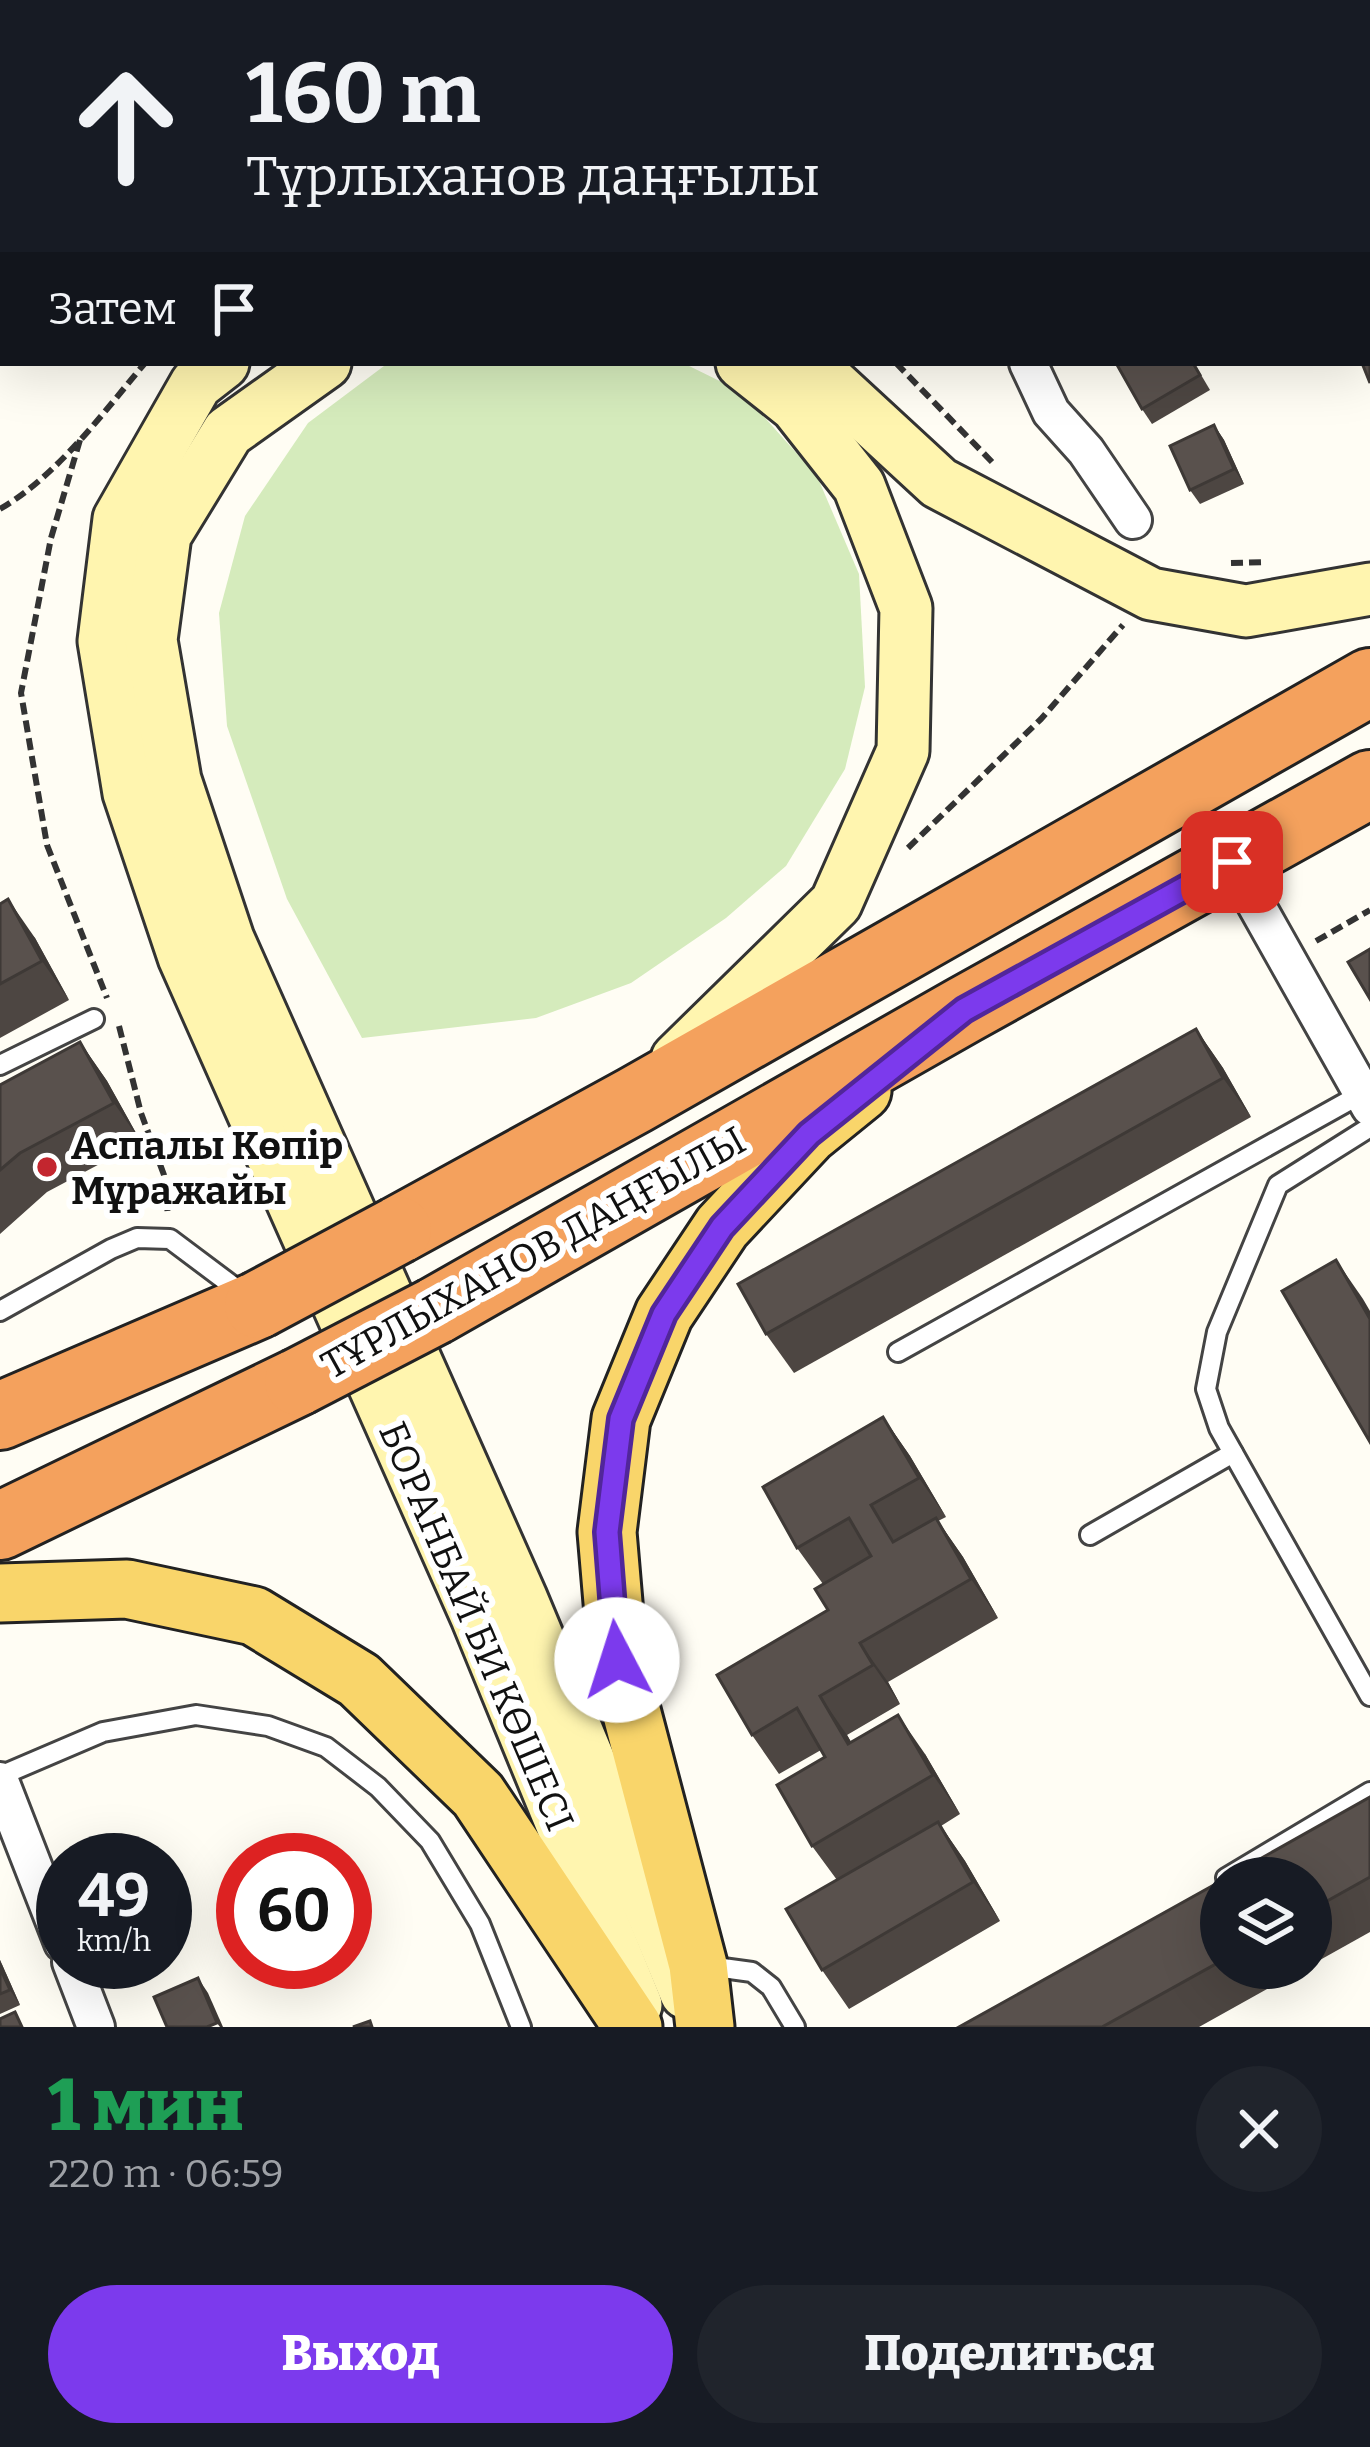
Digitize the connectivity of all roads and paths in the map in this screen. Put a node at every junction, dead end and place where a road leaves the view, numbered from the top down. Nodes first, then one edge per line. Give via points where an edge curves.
1 (142, 366) edge
2 (219, 366) edge
3 (321, 366) edge
4 (746, 366) edge
5 (812, 366) edge
6 (1029, 366) edge
7 (80, 440) junction
8 (0, 509) edge
9 (1132, 520) dead end
10 (1370, 589) edge
11 (1151, 594) junction
12 (1370, 682) edge
13 (1370, 784) edge
14 (894, 862) dead end
15 (1232, 862) junction
16 (1370, 910) edge
17 (1285, 958) junction
18 (111, 1006) dead end
19 (964, 1010) junction
20 (94, 1019) dead end
21 (119, 1026) dead end
22 (0, 1066) edge
23 (635, 1100) junction
24 (1367, 1109) edge
25 (170, 1239) junction
26 (258, 1305) junction
27 (0, 1311) edge
28 (898, 1352) dead end
29 (0, 1416) edge
30 (1233, 1454) junction
31 (0, 1526) edge
32 (1090, 1535) dead end
33 (0, 1593) edge
34 (1370, 1696) edge
35 (0, 1778) edge
36 (1370, 1792) edge
37 (1262, 1857) edge
38 (36, 1872) edge
39 (698, 1965) junction
40 (81, 1989) edge
41 (96, 2027) edge
42 (520, 2027) edge
43 (633, 2027) edge
44 (645, 2027) edge
45 (702, 2027) edge
46 (795, 2027) edge

1 - 7 path
2 - 44 main road, БОРАНБАЙ БИ КӨШЕСІ via 196,384 119,519 104,641 129,793 184,956 477,1617
3 - 45 main road, БОРАНБАЙ БИ КӨШЕСІ via 228,432 165,536 152,640 175,780 228,939
4 - 23 main road via 796,406 860,486 906,608 903,751 836,903
5 - 11 main road via 939,483
6 - 9 street via 1051,412
7 - 8 path
7 - 18 path via 21,693 46,845
10 - 11 main road via 1246,611
11 - 14 path via 1041,718
12 - 23 highway
13 - 15 highway, ТҰРЛЫХАНОВ ДАҢҒЫЛЫ
15 - 17 street
15 - 19 highway, ТҰРЛЫХАНОВ ДАҢҒЫЛЫ
16 - 17 path
17 - 24 street
19 - 31 highway, ТҰРЛЫХАНОВ ДАҢҒЫЛЫ, bridge via 435,1311
19 - 39 main road via 809,1134 722,1227 664,1314 621,1419 607,1532 617,1660
20 - 22 lane
21 - 25 path via 164,1175
23 - 26 highway, bridge
24 - 28 lane
24 - 30 lane via 1278,1185 1217,1332 1206,1389
25 - 26 lane
25 - 27 lane via 137,1238
26 - 29 highway
30 - 32 lane
30 - 34 lane
33 - 43 main road via 127,1589 254,1616 358,1680 478,1795
35 - 38 street
35 - 42 lane via 103,1732 196,1715 268,1726 326,1747 430,1841 480,1924
36 - 37 lane
39 - 45 main road
39 - 46 lane via 752,1972
40 - 41 street

